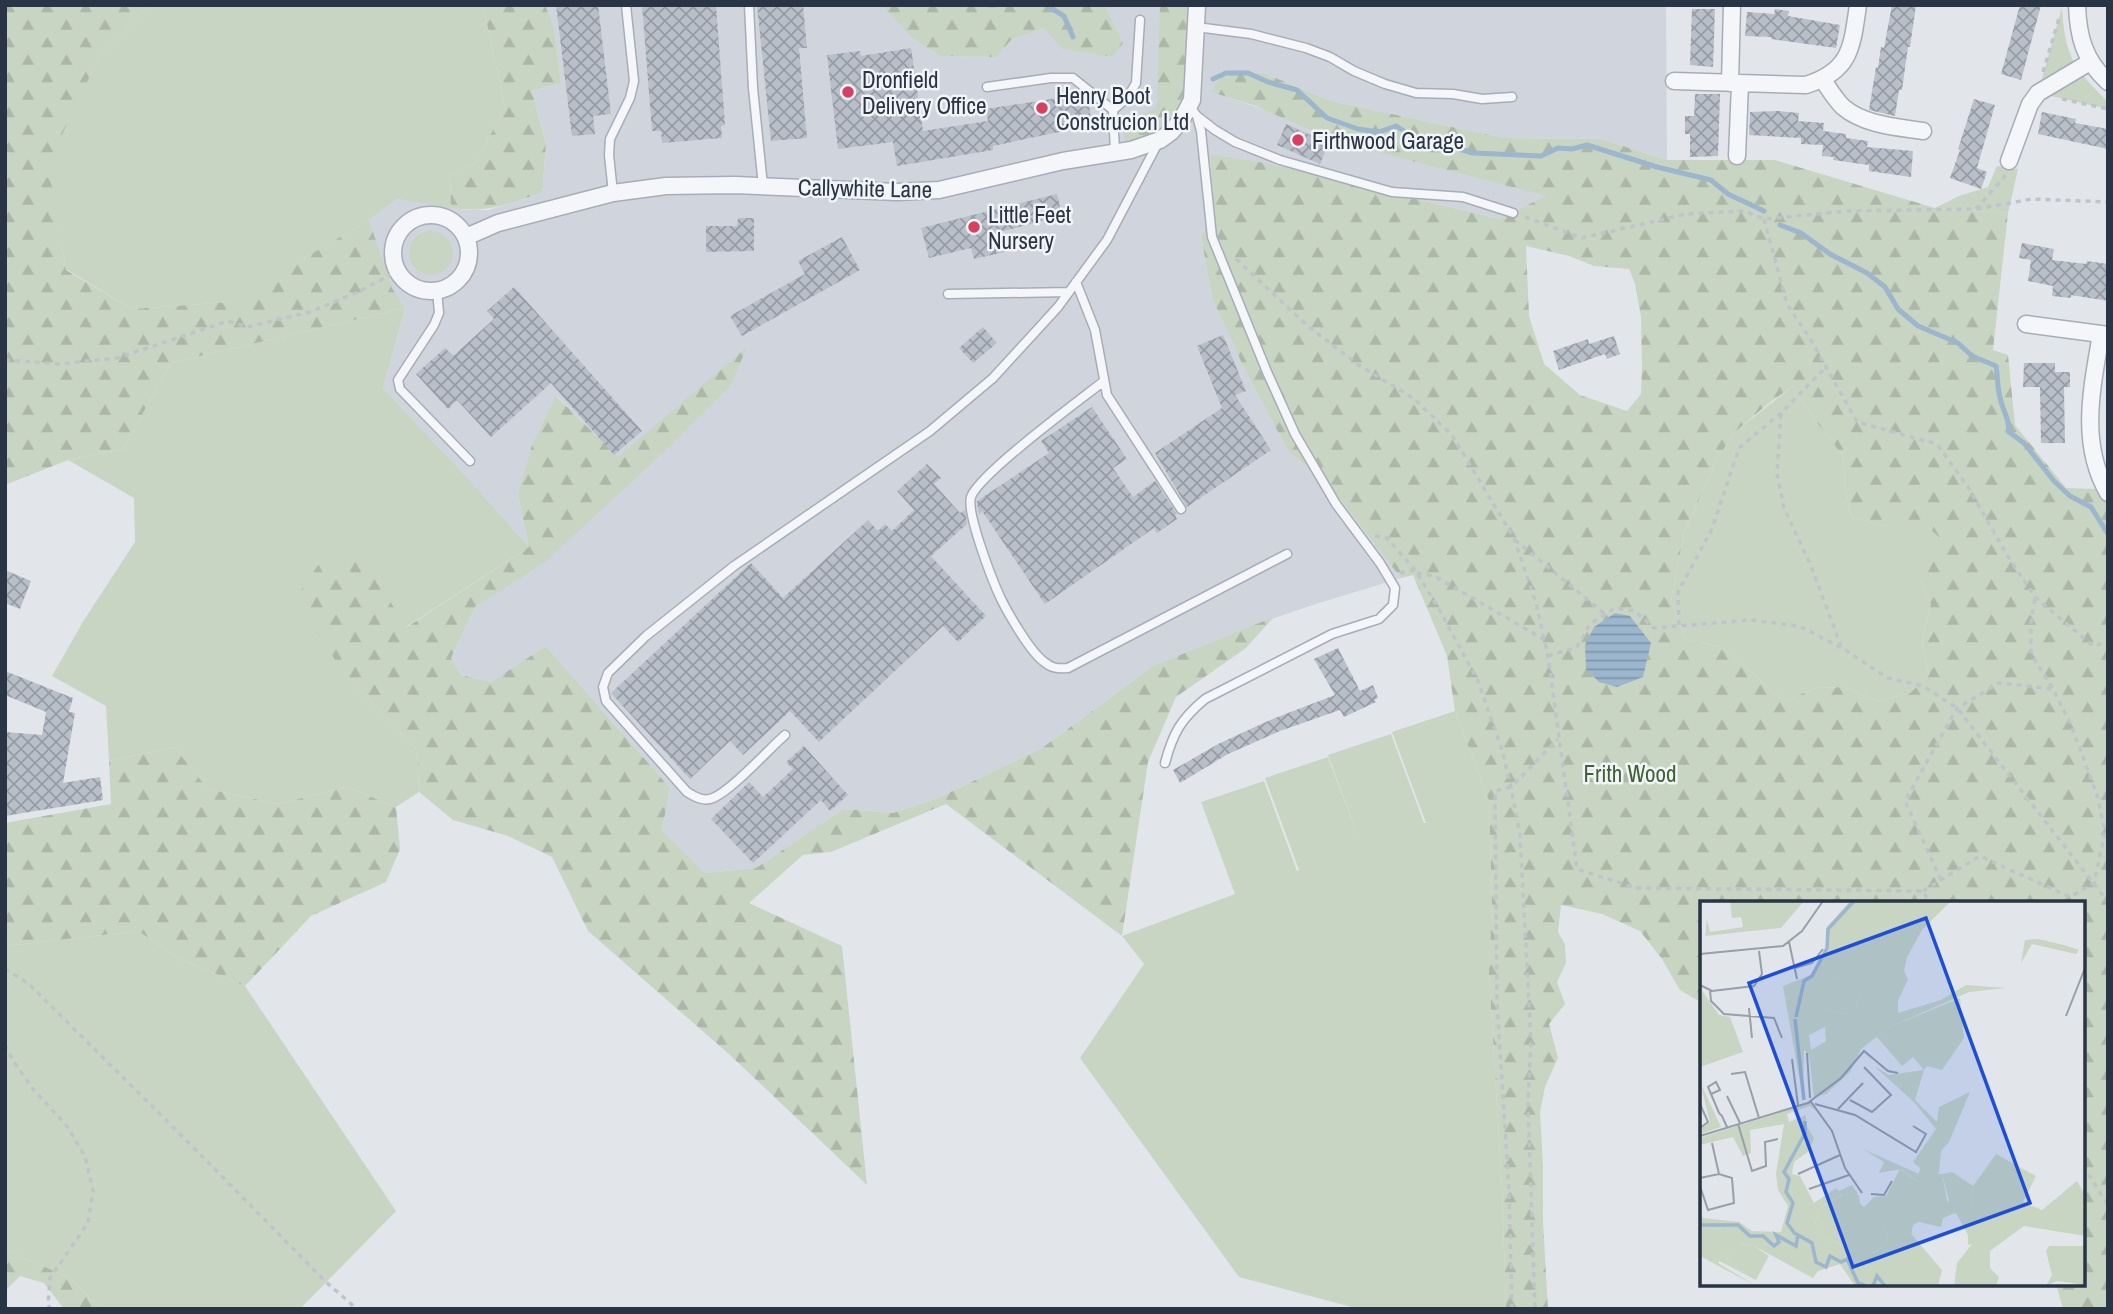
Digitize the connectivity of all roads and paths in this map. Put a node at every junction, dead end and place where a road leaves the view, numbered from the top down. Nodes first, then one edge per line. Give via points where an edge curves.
1 (626, 5) edge
2 (749, 5) edge
3 (1197, 5) edge
4 (1732, 5) edge
5 (1858, 5) edge
6 (2077, 5) edge
7 (1140, 20) dead end
8 (1196, 27) junction
9 (2090, 62) junction
10 (1823, 80) junction
11 (1674, 81) dead end
12 (2108, 82) edge
13 (1735, 84) junction
14 (988, 87) dead end
15 (1512, 97) dead end
16 (1113, 110) junction
17 (1193, 111) junction
18 (1923, 131) dead end
19 (1160, 140) junction
20 (1115, 152) junction
21 (1737, 156) dead end
22 (2009, 161) joint
23 (763, 186) junction
24 (613, 193) junction
25 (2108, 202) edge
26 (1976, 209) junction
27 (1513, 213) joint
28 (1765, 219) junction
29 (466, 237) junction
30 (1212, 237) junction
31 (398, 271) junction
32 (1076, 282) junction
33 (437, 291) junction
34 (1069, 292) junction
35 (948, 294) dead end
36 (2026, 325) dead end
37 (2104, 334) edge
38 (5, 360) edge
39 (1826, 367) junction
40 (1104, 381) junction
41 (1781, 412) junction
42 (470, 461) dead end
43 (2108, 493) edge
44 (1181, 509) dead end
45 (1359, 535) junction
46 (1514, 538) junction
47 (1287, 554) dead end
48 (1417, 573) junction
49 (2035, 597) junction
50 (1605, 614) junction
51 (1679, 625) junction
52 (1545, 640) junction
53 (2108, 642) edge
54 (1842, 648) junction
55 (1548, 656) junction
56 (2053, 689) junction
57 (1957, 708) junction
58 (785, 735) dead end
59 (1558, 739) junction
60 (1165, 762) dead end
61 (1511, 787) junction
62 (1941, 880) junction
63 (2094, 883) junction
64 (1923, 891) junction
65 (1929, 901) edge
66 (2108, 902) edge
67 (5, 969) edge
68 (5, 1045) edge
69 (2085, 1169) edge
70 (2108, 1205) edge
71 (51, 1309) edge
72 (357, 1309) edge
73 (1512, 1309) edge
74 (1535, 1309) edge

1 - 24 lane via 634,81 610,139
2 - 23 lane
3 - 8 street, Callywhite Lane
4 - 13 street
5 - 10 street via 1847,56
6 - 9 street via 2082,47
7 - 16 lane via 1136,83
8 - 15 lane via 1306,48 1374,80 1416,93
8 - 17 street, Callywhite Lane
9 - 12 street
9 - 22 street via 2038,93
10 - 13 street via 1806,85
10 - 18 street via 1836,100 1857,116
11 - 13 street
13 - 21 street
14 - 16 lane via 1073,78
16 - 20 lane
17 - 19 street, Callywhite Lane
17 - 27 lane via 1235,142 1280,160 1392,191 1463,197
17 - 30 lane via 1201,131
19 - 20 street, Callywhite Lane
19 - 32 lane via 1107,240
20 - 23 street, Callywhite Lane via 939,190
22 - 26 path via 2010,171
23 - 24 street, Callywhite Lane via 666,186
24 - 29 street, Callywhite Lane via 498,223
25 - 26 path via 2032,199
26 - 28 path via 1847,211
27 - 28 path via 1582,238 1686,214 1745,211
28 - 39 path via 1787,304
29 - 31 street via 452,221 440,216 415,219 404,226 393,249
29 - 33 street via 468,265 453,285
30 - 45 lane via 1295,434
30 - 46 path via 1310,327 1357,364 1413,398 1452,435
31 - 33 street via 418,289
31 - 38 path via 310,312 247,327 228,321 117,358 59,365
32 - 34 lane
32 - 40 lane via 1095,330
33 - 42 lane via 439,313 434,325 398,380 400,390
34 - 35 lane
34 - 58 lane via 983,387 930,431 734,566 646,636 608,673 603,687 606,701 687,792 700,799 712,799 732,784
36 - 37 street
37 - 43 street via 2089,436
39 - 41 path
39 - 49 path via 1857,422 1937,444
40 - 44 lane via 1107,396
40 - 47 lane via 988,475 971,497 972,522 1001,599 1042,660 1054,669 1068,668
41 - 51 path via 1739,448 1712,529 1678,592
41 - 54 path via 1777,474 1784,508
45 - 48 path via 1387,538
45 - 60 lane via 1395,589 1393,605 1379,619 1332,634 1205,699 1188,713 1172,737
46 - 50 path
46 - 52 path
48 - 52 path via 1434,576
48 - 61 path via 1478,681
49 - 53 path via 2094,646
49 - 56 path via 2031,654
50 - 51 path via 1615,608 1635,611 1654,628
50 - 55 path via 1590,624 1577,647
51 - 54 path via 1750,620 1799,626
52 - 55 path
54 - 57 path via 1888,678 1923,686
55 - 59 path
56 - 57 path via 1999,683
56 - 63 path via 2097,795 2105,832
57 - 62 path via 1905,801
57 - 63 path
59 - 61 path
59 - 64 path via 1577,869 1636,888
61 - 73 path via 1495,790 1497,1002
61 - 74 path via 1520,835 1531,1041 1528,1103
62 - 63 path via 1980,856 2070,897
62 - 64 path
63 - 66 path
64 - 65 path
67 - 72 path via 28,983
68 - 71 path via 86,1156 93,1191 88,1223 50,1278
69 - 70 path

